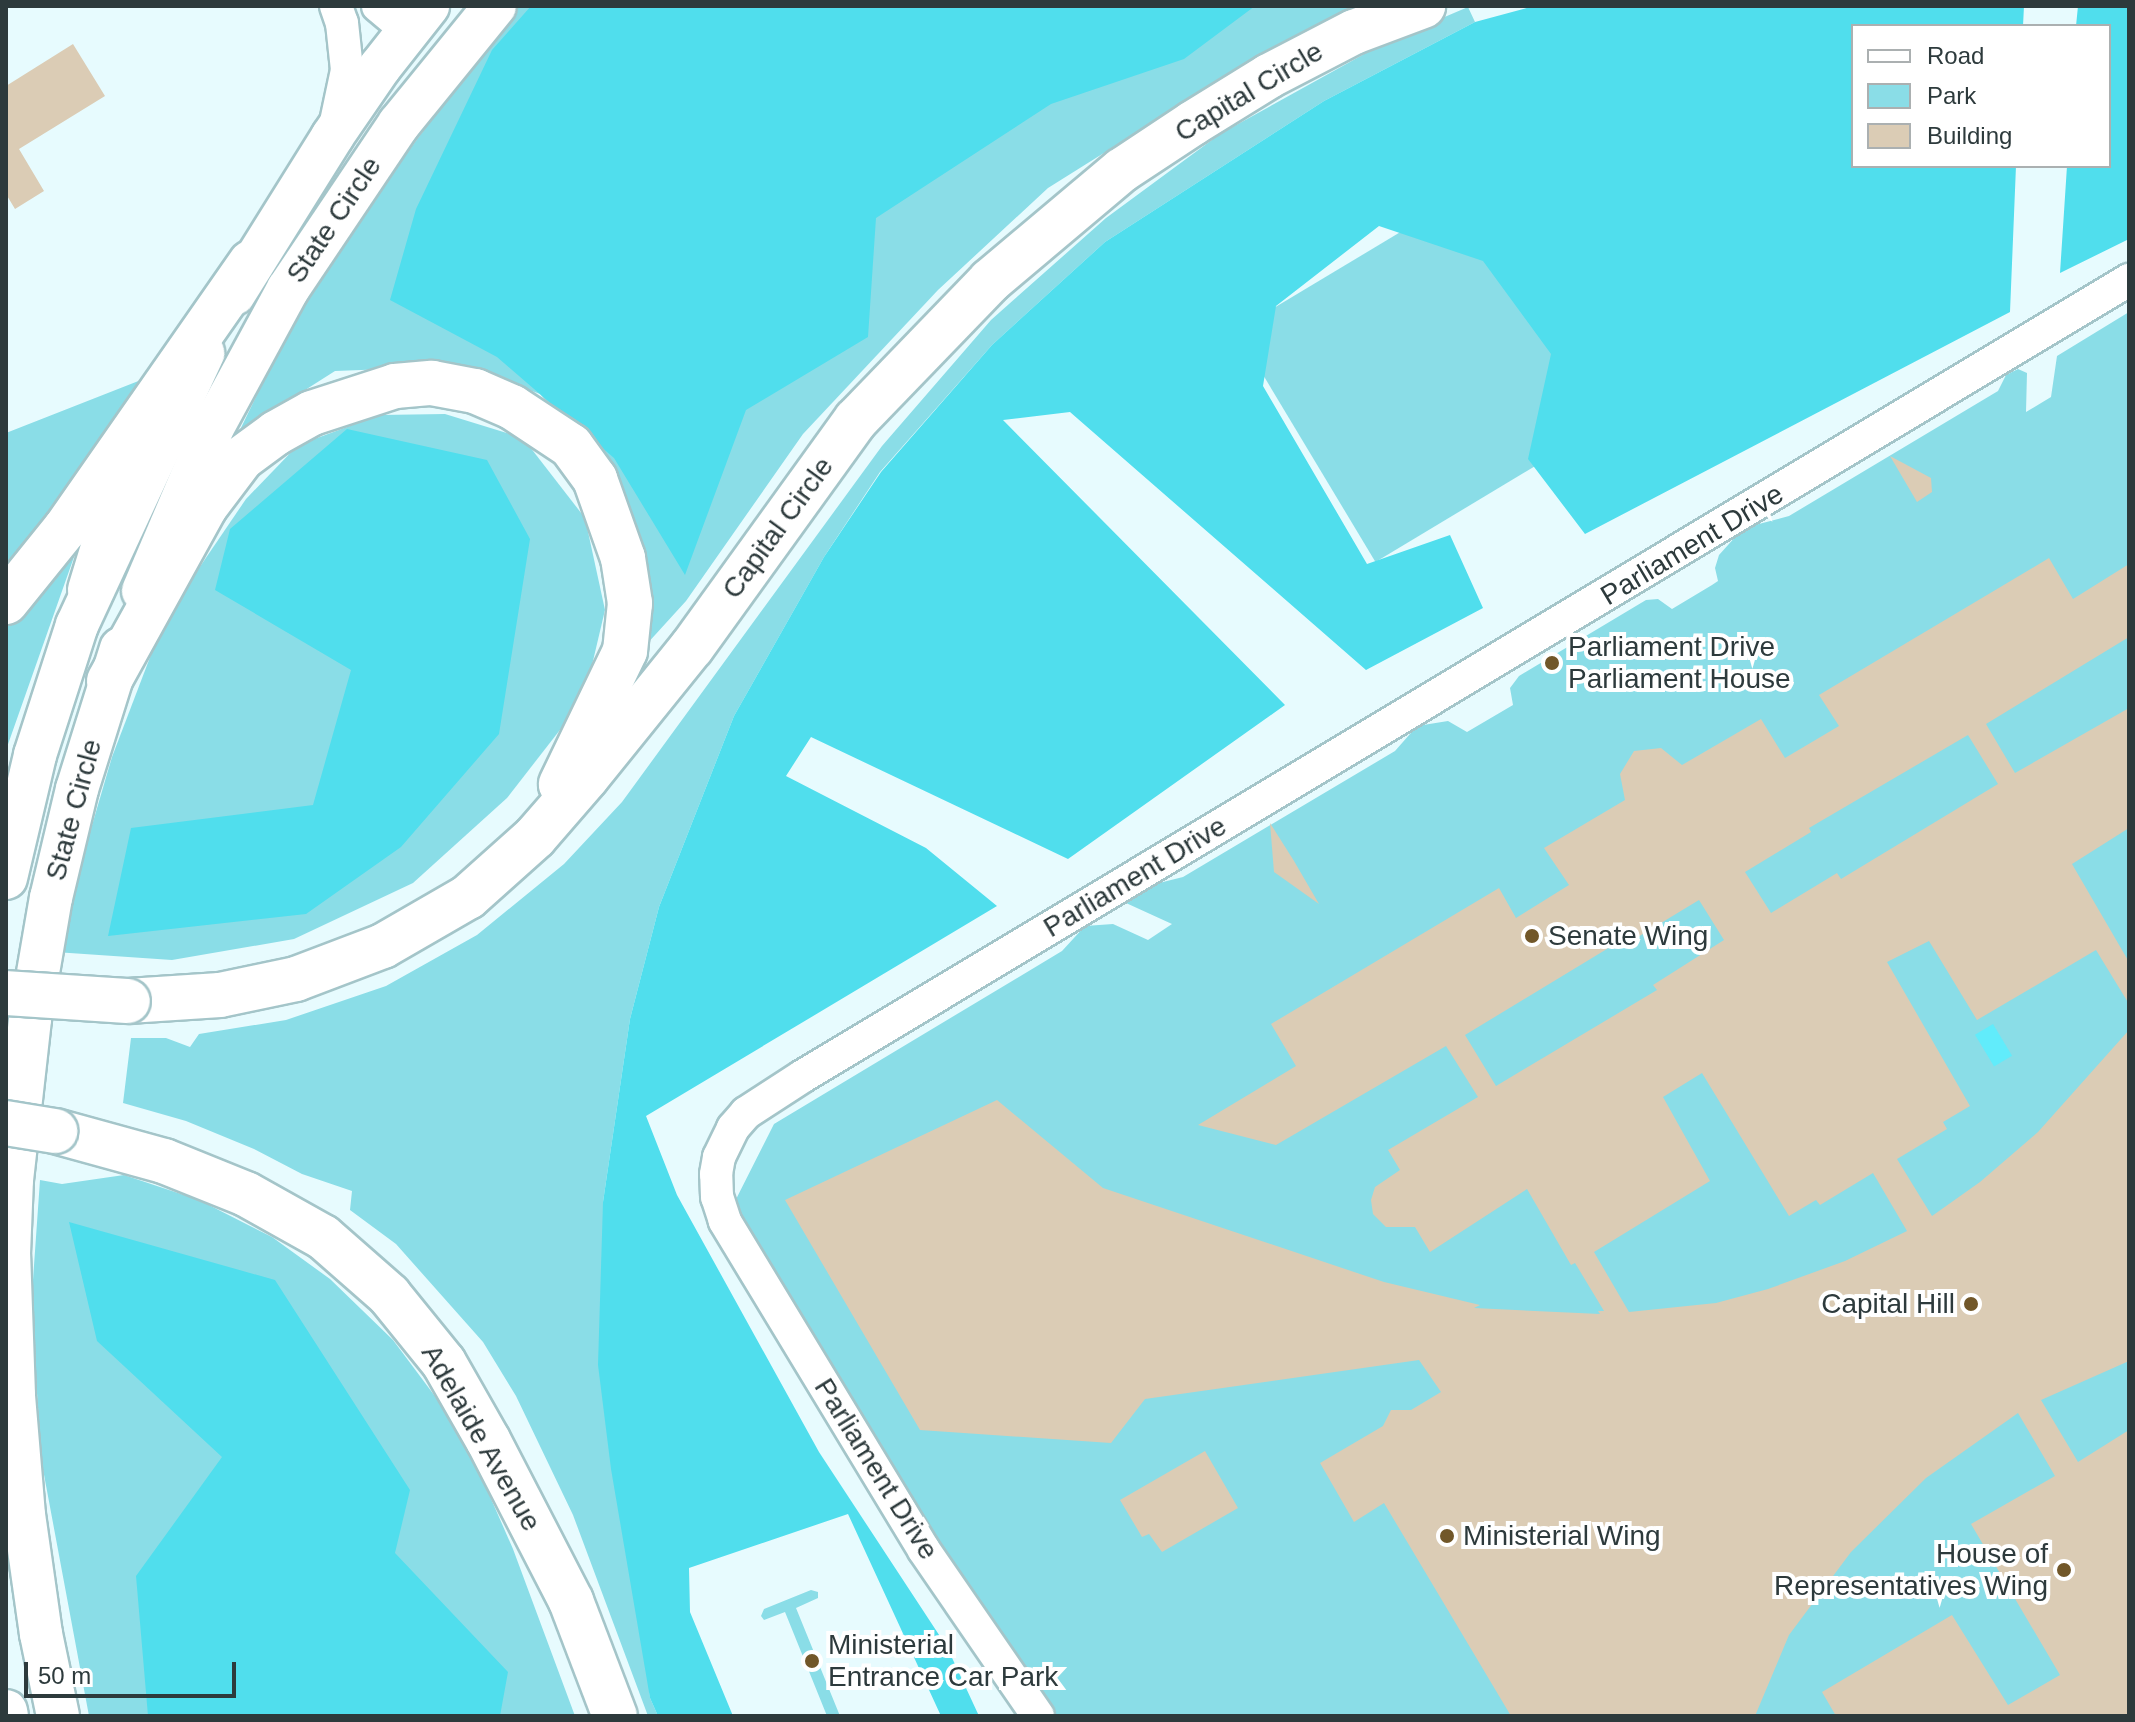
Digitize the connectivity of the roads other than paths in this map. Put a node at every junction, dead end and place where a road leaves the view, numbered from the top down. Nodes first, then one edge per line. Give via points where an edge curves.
1 (336, 6) edge
2 (495, 6) edge
3 (1423, 6) edge
4 (413, 11) edge
5 (456, 53) junction
6 (332, 137) junction
7 (251, 262) junction
8 (2129, 280) edge
9 (118, 453) junction
10 (90, 590) junction
11 (6, 602) edge
12 (109, 681) junction
13 (535, 837) junction
14 (6, 878) edge
15 (6, 993) edge
16 (12, 1124) edge
17 (9, 1187) edge
18 (58, 1716) edge
19 (615, 1716) edge
20 (1038, 1716) edge

1 - 6 street via 347,70
2 - 5 main road, State Circle
3 - 13 highway, Capital Circle via 1340,39 1193,123 1122,170 990,281 856,420 692,647
4 - 5 main road
4 - 6 main road, State Circle
5 - 12 main road, State Circle via 330,223 253,350 160,544
6 - 7 main road, State Circle
7 - 9 highway
7 - 10 main road, State Circle
8 - 20 street, Parliament Drive via 803,1076 746,1113 733,1128 716,1174 725,1221 924,1550
9 - 10 highway via 111,521
9 - 11 highway
10 - 14 main road, State Circle via 39,742
12 - 13 highway via 205,507 242,458 312,413 395,386 432,383 475,391 512,407 571,446 595,479 623,558 630,603 625,651
12 - 16 main road, State Circle via 51,898
13 - 15 highway, Capital Circle, bridge via 468,897 383,946 296,979 220,995 128,1001
16 - 17 main road, State Circle
16 - 19 highway, Adelaide Avenue, bridge via 164,1161 246,1194 323,1237 389,1295 444,1363 488,1440 571,1601
17 - 18 main road, State Circle via 21,1485

